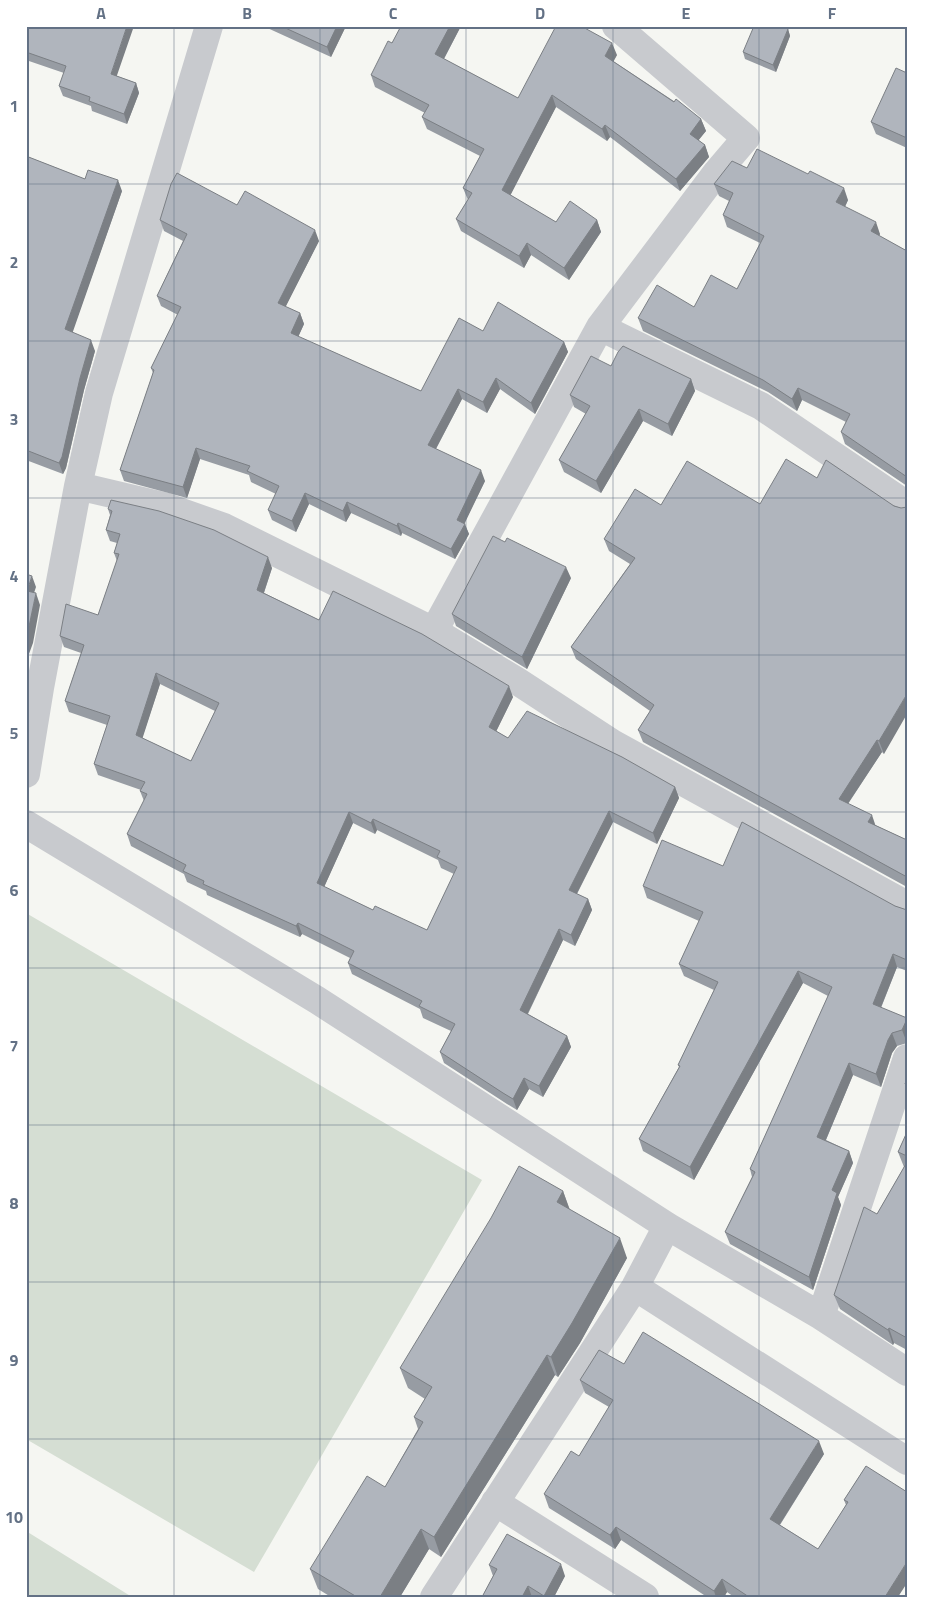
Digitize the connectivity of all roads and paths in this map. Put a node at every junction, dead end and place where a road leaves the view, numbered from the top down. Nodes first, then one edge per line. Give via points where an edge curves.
1 (209, 26) edge
2 (616, 26) edge
3 (600, 327) junction
4 (78, 486) junction
5 (907, 505) edge
6 (434, 631) junction
7 (26, 774) edge
8 (26, 824) edge
9 (907, 905) edge
10 (907, 1058) edge
11 (667, 1226) junction
12 (635, 1287) junction
13 (821, 1316) junction
14 (907, 1372) edge
15 (907, 1462) edge
16 (495, 1502) junction
17 (434, 1597) edge
18 (645, 1597) edge

1 - 4 street via 99,393
2 - 3 street via 746,138
3 - 5 street via 761,406
3 - 6 street
4 - 6 street via 159,505 224,527
4 - 7 street
6 - 9 street via 612,743
8 - 11 street via 317,1000
10 - 13 street
11 - 12 street
11 - 13 street
12 - 15 street
12 - 16 street
13 - 14 street
16 - 17 street
16 - 18 street

